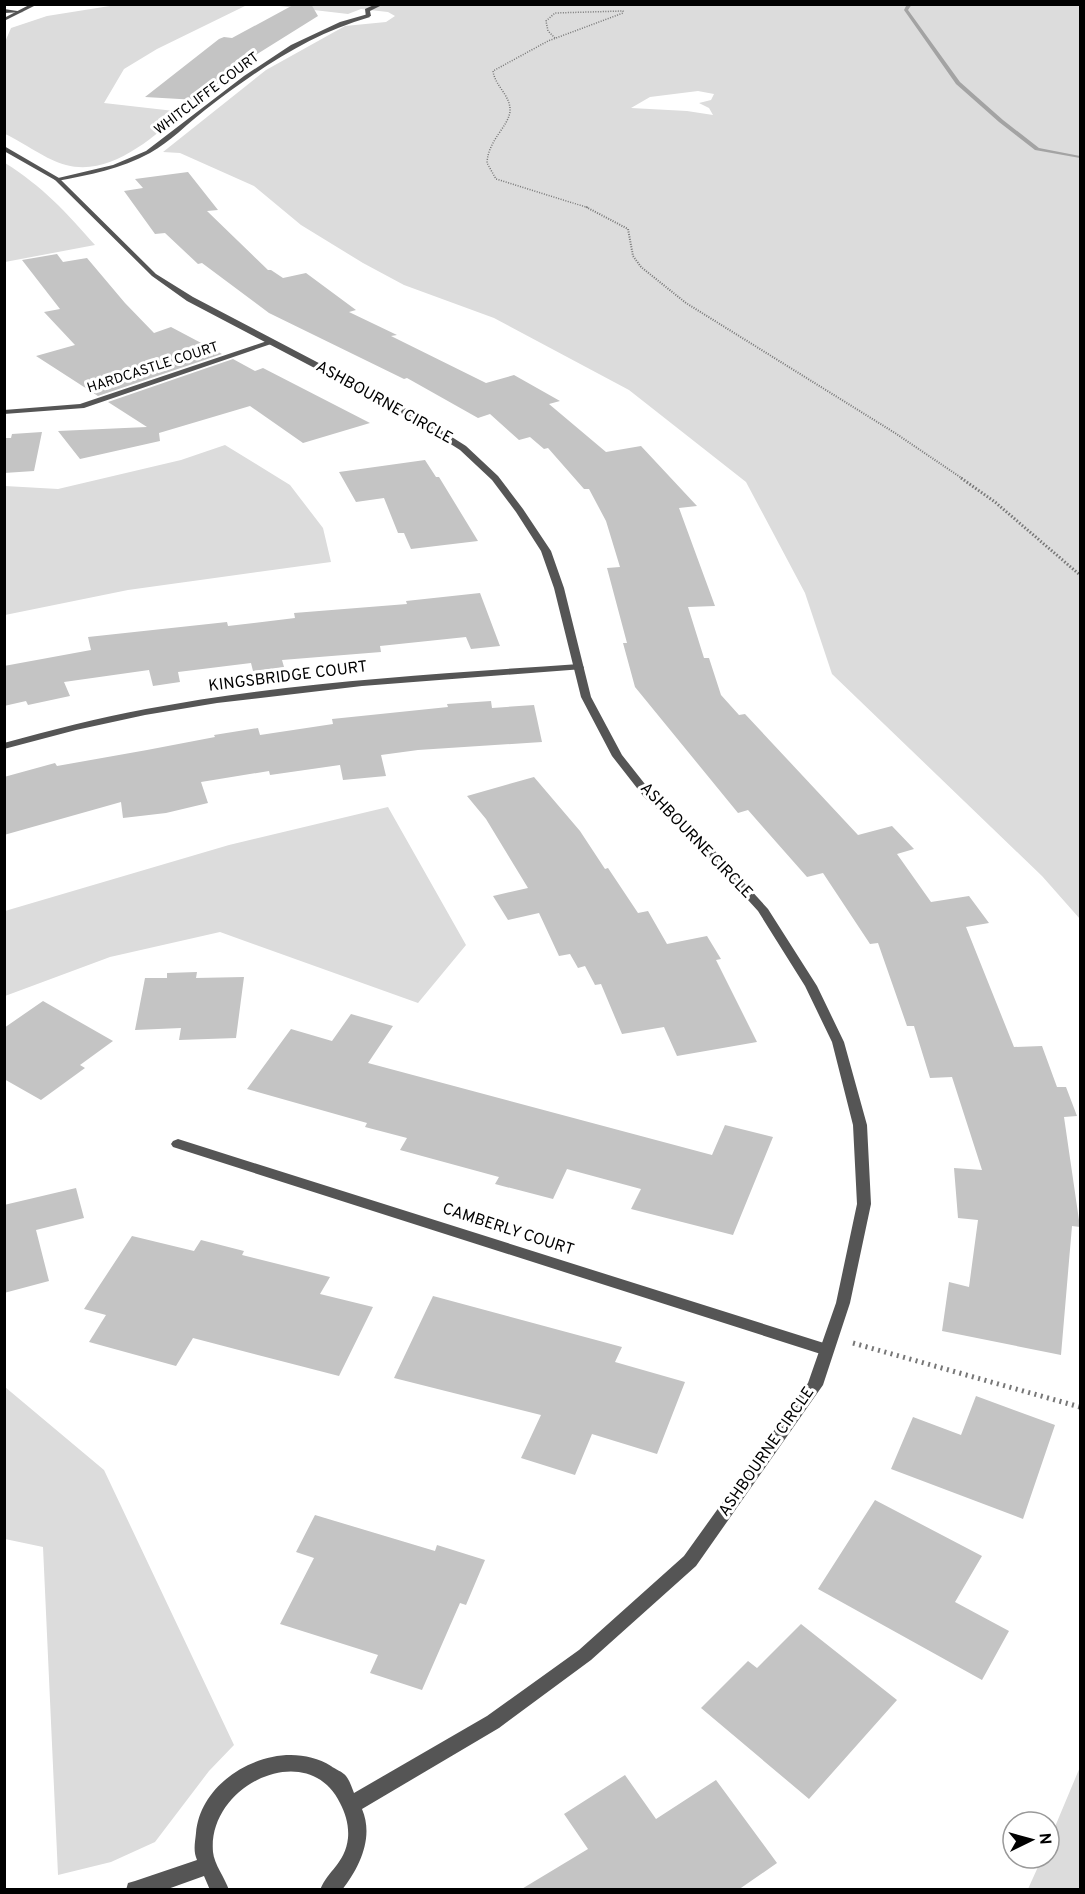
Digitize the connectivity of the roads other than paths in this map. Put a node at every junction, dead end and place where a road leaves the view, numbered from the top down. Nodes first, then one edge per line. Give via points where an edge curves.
1 (36, 4) edge
2 (382, 4) edge
3 (4, 11) edge
4 (21, 12) junction
5 (4, 20) edge
6 (4, 148) edge
7 (57, 179) junction
8 (273, 342) junction
9 (4, 412) edge
10 (579, 667) junction
11 (4, 746) edge
12 (178, 1144) dead end
13 (829, 1343) junction
14 (353, 1804) junction
15 (205, 1866) junction
16 (135, 1890) edge
17 (220, 1890) edge
18 (329, 1890) edge

1 - 4 street
2 - 7 street, WHITCLIFFE COURT via 367,10 368,16 323,31 273,59 151,151 123,165
3 - 4 street
4 - 5 street
6 - 7 street, ASHBOURNE CIRCLE
7 - 8 street, ASHBOURNE CIRCLE via 154,275 190,299
8 - 9 street, HARDCASTLE COURT via 81,406
8 - 10 street, ASHBOURNE CIRCLE via 411,415 463,448 495,478 546,550
10 - 11 street, KINGSBRIDGE COURT via 366,682 207,702
10 - 13 street, ASHBOURNE CIRCLE via 586,697 617,756 648,795 711,853 762,909 811,986 838,1042 860,1125 864,1204 843,1303
12 - 13 street, CAMBERLY COURT
13 - 14 street, ASHBOURNE CIRCLE via 815,1385 690,1561 585,1655 493,1722
14 - 15 street via 342,1786 327,1773 286,1762 265,1765 228,1787 214,1805 206,1824
14 - 18 street via 358,1829 354,1855 340,1880
15 - 16 street
15 - 17 street

